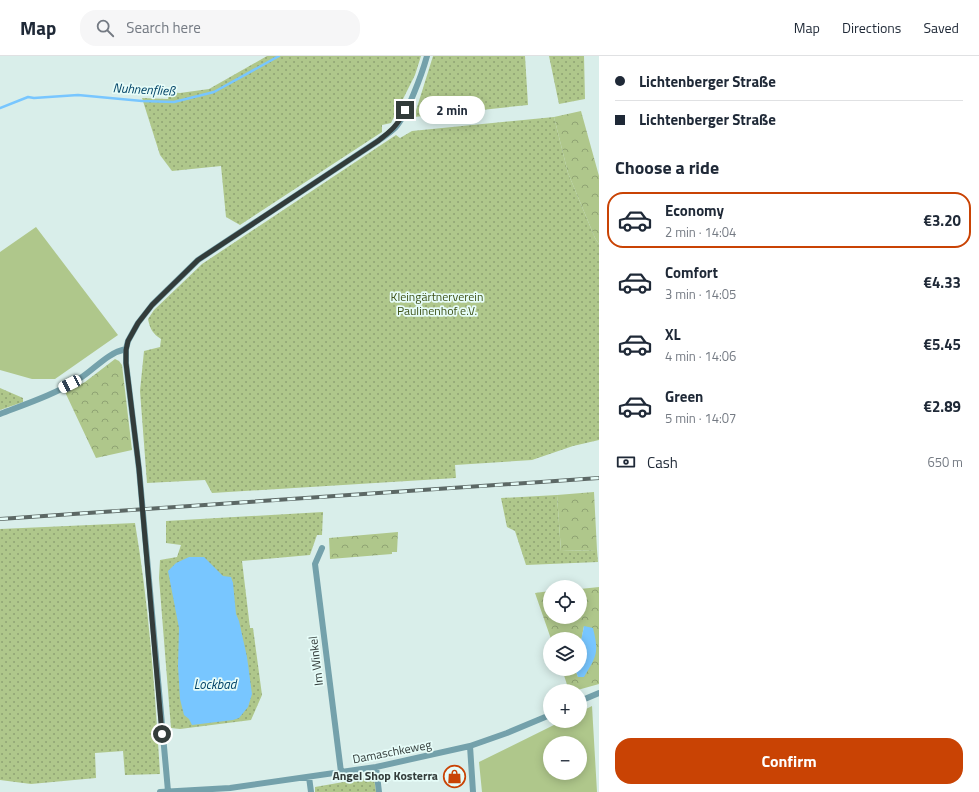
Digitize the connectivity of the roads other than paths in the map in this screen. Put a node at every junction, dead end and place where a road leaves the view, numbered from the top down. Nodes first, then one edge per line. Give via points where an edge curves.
1 (427, 56) edge
2 (126, 350) junction
3 (0, 414) edge
4 (322, 548) dead end
5 (599, 693) edge
6 (587, 698) edge
7 (543, 718) edge
8 (470, 746) junction
9 (376, 767) junction
10 (341, 772) junction
11 (309, 778) junction
12 (230, 790) edge
13 (168, 791) edge
14 (160, 792) edge
15 (311, 792) edge
16 (380, 792) edge
17 (474, 792) edge

1 - 2 street via 411,99 394,128 371,146 198,260 152,305 131,334
2 - 3 street via 112,354 80,379 59,390
2 - 13 street
4 - 10 street, Im Winkel via 315,564
5 - 6 street
7 - 8 street, Damaschkeweg
8 - 9 street, Damaschkeweg
8 - 17 street
9 - 10 street, Damaschkeweg
9 - 16 street
10 - 11 street, Damaschkeweg
11 - 12 street, Damaschkeweg
11 - 15 street
12 - 13 street, Damaschkeweg
13 - 14 street, Damaschkeweg

